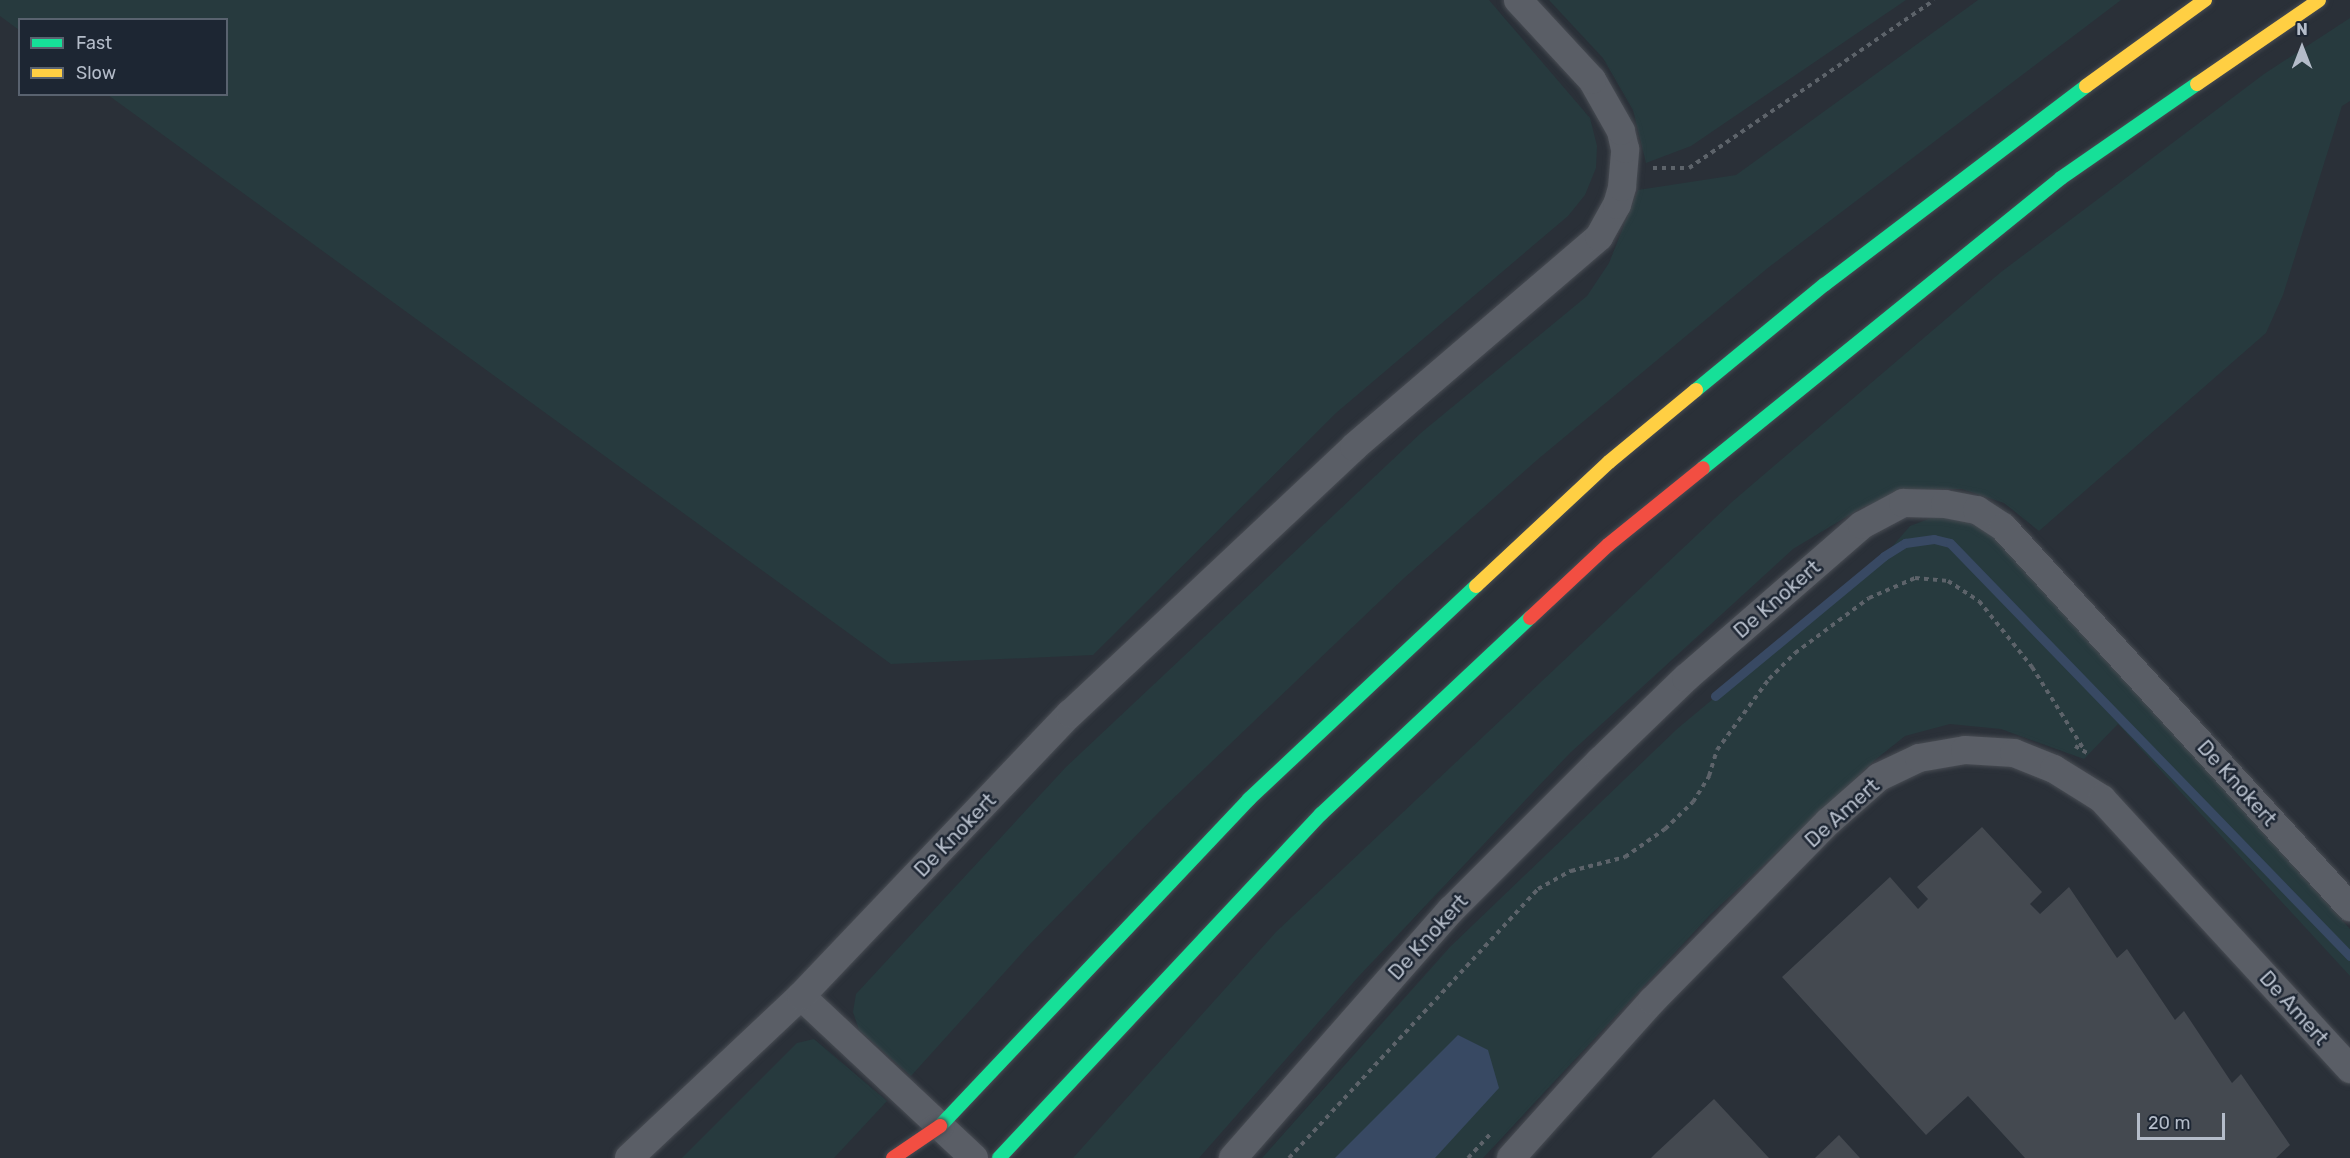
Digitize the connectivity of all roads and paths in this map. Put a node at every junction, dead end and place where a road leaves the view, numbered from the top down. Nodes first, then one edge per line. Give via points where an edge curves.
1 (1518, 0) edge
2 (1934, 0) edge
3 (2205, 0) edge
4 (2319, 0) edge
5 (1625, 167) junction
6 (2072, 744) dead end
7 (2083, 748) junction
8 (2097, 760) dead end
9 (2350, 907) edge
10 (801, 996) junction
11 (2350, 1069) edge
12 (940, 1126) junction
13 (1492, 1132) dead end
14 (629, 1158) edge
15 (893, 1158) edge
16 (914, 1158) edge
17 (974, 1158) edge
18 (999, 1158) edge
19 (1233, 1158) edge
20 (1290, 1158) edge
21 (1468, 1158) edge
22 (1510, 1158) edge

1 - 5 street, De Knokert via 1606,99 1621,131
2 - 5 path via 1689,168
3 - 12 highway via 2055,108 1824,285 1609,462 1249,799
4 - 18 highway via 2061,178 1608,545 1321,814
5 - 10 street, De Knokert via 1617,205 1588,250 1354,447 1070,714
6 - 7 path
7 - 8 path
7 - 20 path via 2032,667 1979,601 1948,581 1915,578 1869,598 1795,653 1769,679 1717,750 1709,776 1686,809 1625,857 1571,871 1538,889
9 - 19 street, De Knokert via 2003,527 1977,510 1903,502 1862,525 1686,678 1600,761 1451,909
10 - 14 street, De Knokert
10 - 17 street
11 - 22 street, De Amert via 2103,799 2054,769 2014,753 1965,750 1919,758 1879,777 1828,822 1652,1001
12 - 15 highway, bridge
12 - 16 highway, bridge
13 - 21 path

